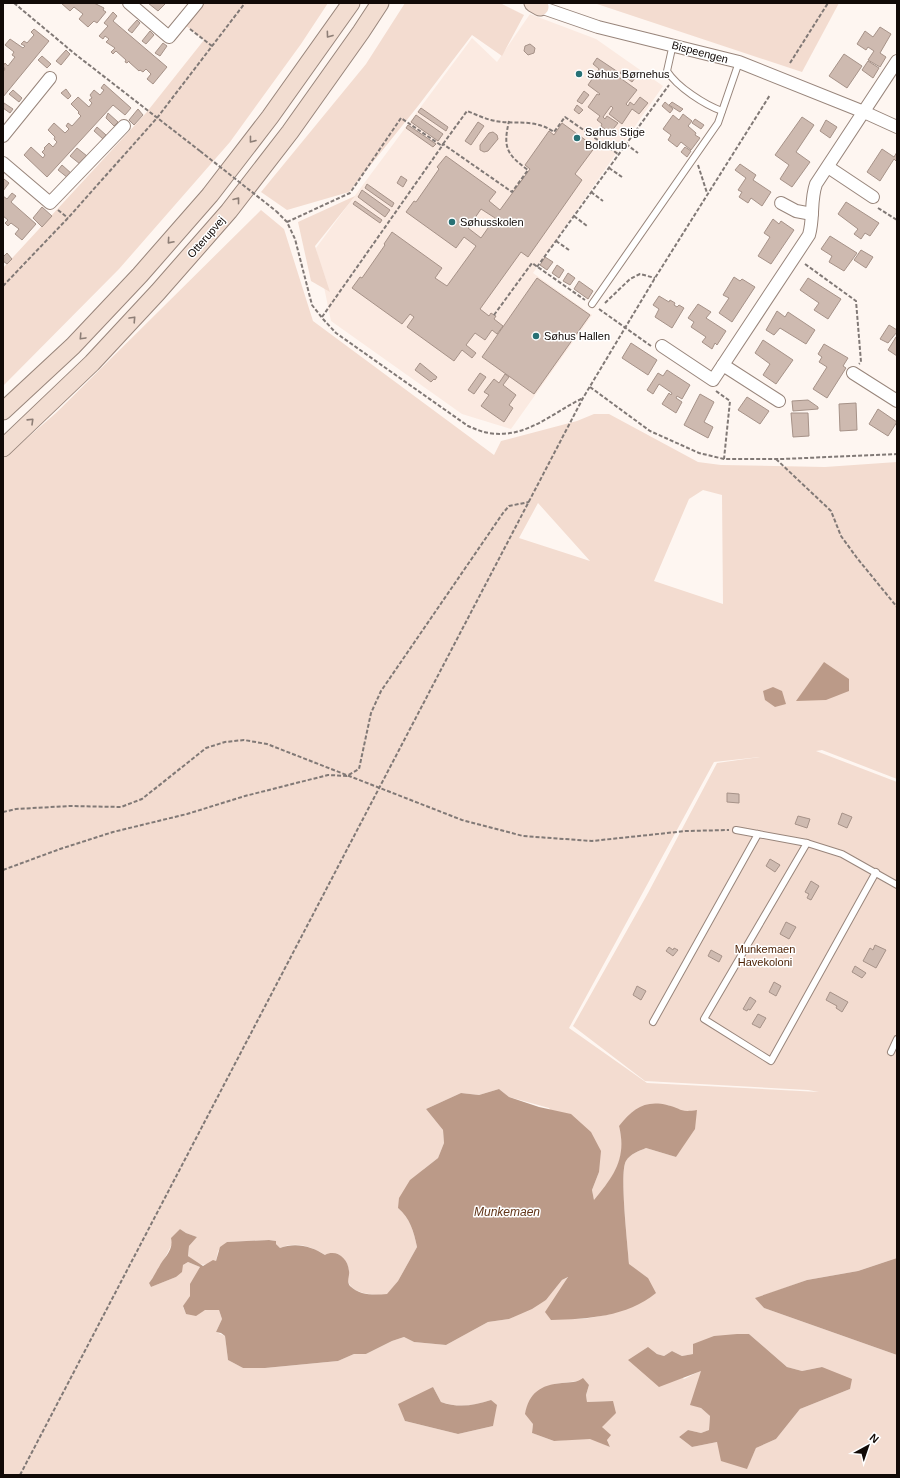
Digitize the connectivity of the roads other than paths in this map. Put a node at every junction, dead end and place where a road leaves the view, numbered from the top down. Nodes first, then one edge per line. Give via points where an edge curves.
1 (129, 3) edge
2 (197, 3) edge
3 (351, 3) edge
4 (380, 3) edge
5 (392, 3) edge
6 (536, 5) edge
7 (672, 44) junction
8 (897, 61) edge
9 (739, 62) junction
10 (50, 78) dead end
11 (313, 99) junction
12 (722, 111) junction
13 (864, 112) junction
14 (124, 126) dead end
15 (897, 127) edge
16 (3, 136) edge
17 (3, 163) edge
18 (828, 167) junction
19 (873, 197) road end
20 (781, 203) dead end
21 (812, 214) junction
22 (592, 304) road end
23 (662, 346) road end
24 (723, 365) junction
25 (853, 373) road end
26 (779, 401) dead end
27 (897, 401) edge
28 (3, 411) edge
29 (3, 448) edge
30 (736, 830) road end
31 (758, 834) junction
32 (806, 843) junction
33 (876, 872) junction
34 (897, 885) edge
35 (653, 1022) dead end
36 (897, 1039) edge
37 (891, 1052) dead end

1 - 2 street via 169,37
3 -> 28 main road via 270,118 210,195 73,346
4 - 11 main road, Otterupvej
5 - 11 main road via 363,47
6 - 7 street, Bispeengen via 598,27
7 - 9 street, Bispeengen
7 - 12 lane via 667,71 672,80 712,108
8 - 13 street
9 - 12 lane
9 - 13 street, Bispeengen
10 - 16 street
29 -> 11 main road, Otterupvej via 92,363 158,292 229,211
12 - 22 lane via 718,123 696,156
13 - 15 street, Bispeengen
13 - 18 street
14 - 17 street via 50,203
18 - 19 street
18 - 21 street via 814,190
20 - 21 street via 796,211
21 - 24 street via 809,235
23 - 24 street via 713,380
24 - 26 street
25 - 27 street
30 - 31 lane
31 - 32 lane
31 - 35 lane
32 - 33 lane via 842,854
32 - 33 lane via 704,1019 771,1061
33 - 34 lane
36 - 37 lane

